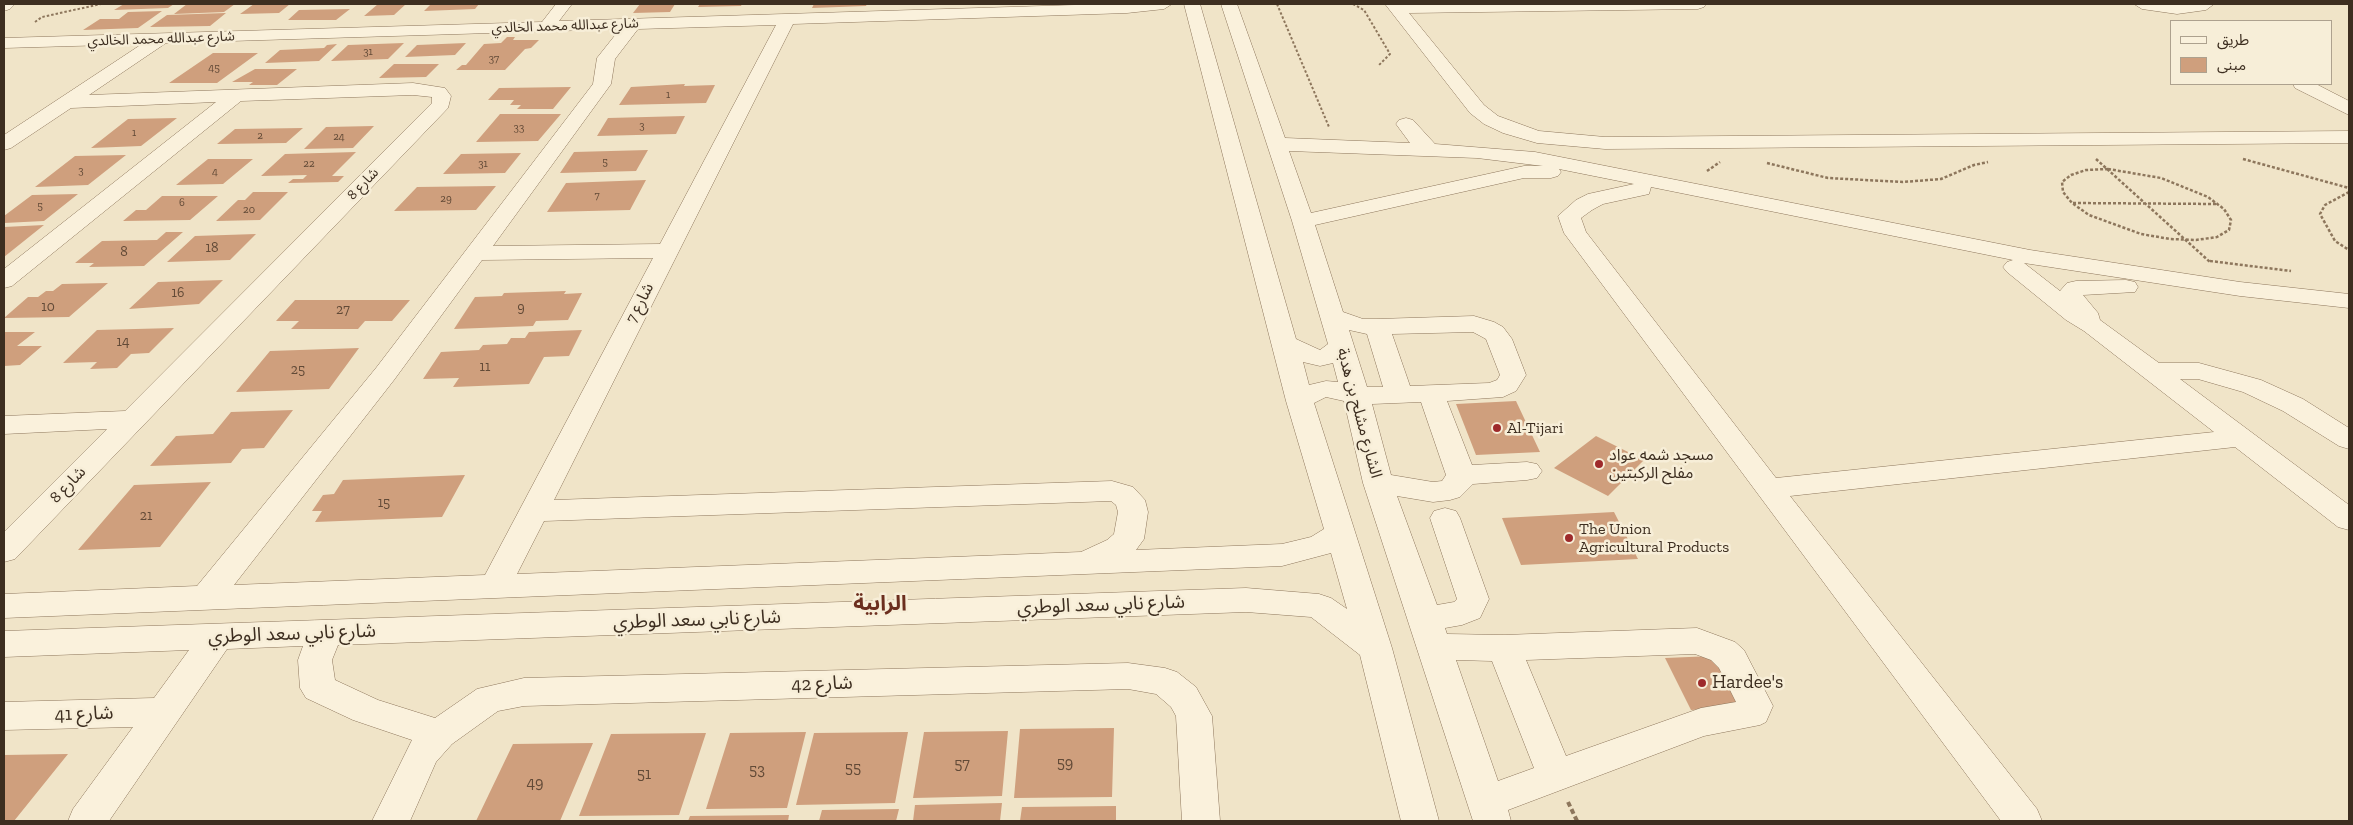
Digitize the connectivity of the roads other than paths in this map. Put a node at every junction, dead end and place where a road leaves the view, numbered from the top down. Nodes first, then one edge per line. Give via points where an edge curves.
1 (564, 4) edge
2 (1164, 4) edge
3 (1229, 4) edge
4 (1647, 4) edge
5 (1698, 4) edge
6 (2142, 4) edge
7 (1395, 6) edge
8 (1127, 8) junction
9 (535, 10) dead end
10 (1194, 11) edge
11 (2195, 11) edge
12 (787, 20) junction
13 (2210, 20) edge
14 (633, 24) junction
15 (547, 26) junction
16 (520, 27) junction
17 (161, 39) junction
18 (4, 44) edge
19 (2304, 85) edge
20 (2328, 85) edge
21 (2349, 96) edge
22 (234, 97) junction
23 (68, 102) junction
24 (2349, 109) edge
25 (9, 137) edge
26 (2349, 137) edge
27 (1278, 144) junction
28 (1395, 149) junction
29 (1429, 150) junction
30 (1641, 189) junction
31 (1303, 221) junction
32 (667, 251) junction
33 (476, 253) junction
34 (2015, 267) junction
35 (4, 281) edge
36 (2126, 287) junction
37 (2349, 301) edge
38 (1332, 317) junction
39 (2349, 318) edge
40 (2094, 326) junction
41 (1377, 327) junction
42 (1286, 344) junction
43 (1340, 346) junction
44 (2153, 371) junction
45 (1431, 393) junction
46 (1399, 394) junction
47 (1356, 396) junction
48 (1300, 401) junction
49 (132, 419) junction
50 (4, 425) edge
51 (2240, 438) junction
52 (2349, 440) edge
53 (1527, 471) dead end
54 (1461, 475) junction
55 (1378, 482) junction
56 (1768, 489) junction
57 (532, 511) junction
58 (1445, 518) dead end
59 (2349, 520) edge
60 (1339, 534) junction
61 (4, 551) edge
62 (1081, 562) junction
63 (768, 575) junction
64 (494, 588) junction
65 (205, 599) junction
66 (4, 606) edge
67 (756, 618) junction
68 (326, 633) junction
69 (1429, 633) junction
70 (217, 637) junction
71 (4, 644) edge
72 (1375, 648) junction
73 (1504, 648) junction
74 (164, 712) junction
75 (4, 716) edge
76 (439, 734) junction
77 (1556, 777) junction
78 (1488, 812) edge
79 (87, 821) edge
80 (391, 821) edge
81 (1200, 821) edge
82 (1420, 821) edge
83 (2023, 821) edge

1 - 15 street
2 - 8 street
3 - 27 street, الشارع مشلح بن هدبة
4 - 5 street
4 - 7 street
6 - 11 street
7 - 26 street via 1477,109 1491,120 1537,138 1605,143
8 - 10 street
8 - 12 street, شارع عبدالله محمد الخالدي via 1081,10 1079,22 1065,27 903,31 893,26 896,16
9 - 16 street
10 - 42 street
11 - 13 street
12 - 14 street, شارع عبدالله محمد الخالدي
12 - 32 street, شارع 7
14 - 15 street, شارع عبدالله محمد الخالدي
14 - 33 street via 606,58 602,84
15 - 16 street, شارع عبدالله محمد الخالدي
16 - 17 street, شارع عبدالله محمد الخالدي
17 - 18 street, شارع عبدالله محمد الخالدي
17 - 23 street
19 - 24 street
20 - 21 street
22 - 23 street, شارع 8
22 - 35 street
22 - 49 street, شارع 8 via 413,89 438,92 442,96 440,104
23 - 25 street
27 - 28 street
27 - 31 street, الشارع مشلح بن هدبة
28 - 29 street
28 - 29 street via 1398,124
29 - 37 street via 1535,158 2030,257 2240,289
30 - 31 street via 1552,172 1524,172
30 - 34 street
30 - 56 street via 1596,199 1584,205 1569,216 1575,233
31 - 38 street, الشارع مشلح بن هدبة
32 - 33 street
32 - 57 street, شارع 7
33 - 65 street via 385,374
34 - 36 street
34 - 40 street via 2075,316
36 - 39 street
36 - 40 street via 2076,288 2070,293 2074,303
38 - 41 street
38 - 43 street, الشارع مشلح بن هدبة
40 - 44 street
41 - 45 street via 1474,324 1494,332 1513,375 1507,385 1492,391
41 - 46 street
42 - 43 street via 1308,356 1320,358 1332,355
42 - 48 street
43 - 47 street, الشارع مشلح بن هدبة
44 - 51 street
44 - 52 street via 2199,371 2252,386 2293,405
45 - 46 street
45 - 54 street
46 - 47 street
47 - 48 street via 1342,390 1326,389 1313,392
47 - 55 street, الشارع مشلح بن هدبة
48 - 60 street
49 - 50 street
49 - 61 street, شارع 8
51 - 56 street
51 - 59 street
53 - 54 street
54 - 55 street via 1459,484 1443,492
55 - 69 street, الشارع مشلح بن هدبة
56 - 83 street
57 - 62 street via 1102,492 1122,494 1130,500 1133,512 1129,539 1118,548
57 - 64 street, شارع 7
58 - 69 street via 1473,599 1468,609
60 - 62 street via 1321,545 1282,555
60 - 72 street
62 - 63 street
63 - 64 street
63 - 67 street via 783,581 785,595 776,607
64 - 65 street
65 - 66 street
67 - 68 street, شارع نابي سعد الوطري
67 - 72 street, شارع نابي سعد الوطري via 1246,600 1319,606
68 - 70 street, شارع نابي سعد الوطري
68 - 76 street via 315,660 318,688 366,710
69 - 73 street
69 - 78 street, الشارع مشلح بن هدبة
70 - 71 street, شارع نابي سعد الوطري
70 - 74 street
72 - 82 street
73 - 77 street
73 - 77 street via 1697,641 1723,650 1732,659 1754,700 1753,712 1747,716 1701,722
74 - 75 street, شارع 41
74 - 79 street
76 - 80 street, شارع 42 via 422,753
76 - 81 street, شارع 42 via 489,699 524,692 1128,676 1165,682 1184,698 1194,716
77 - 78 street

